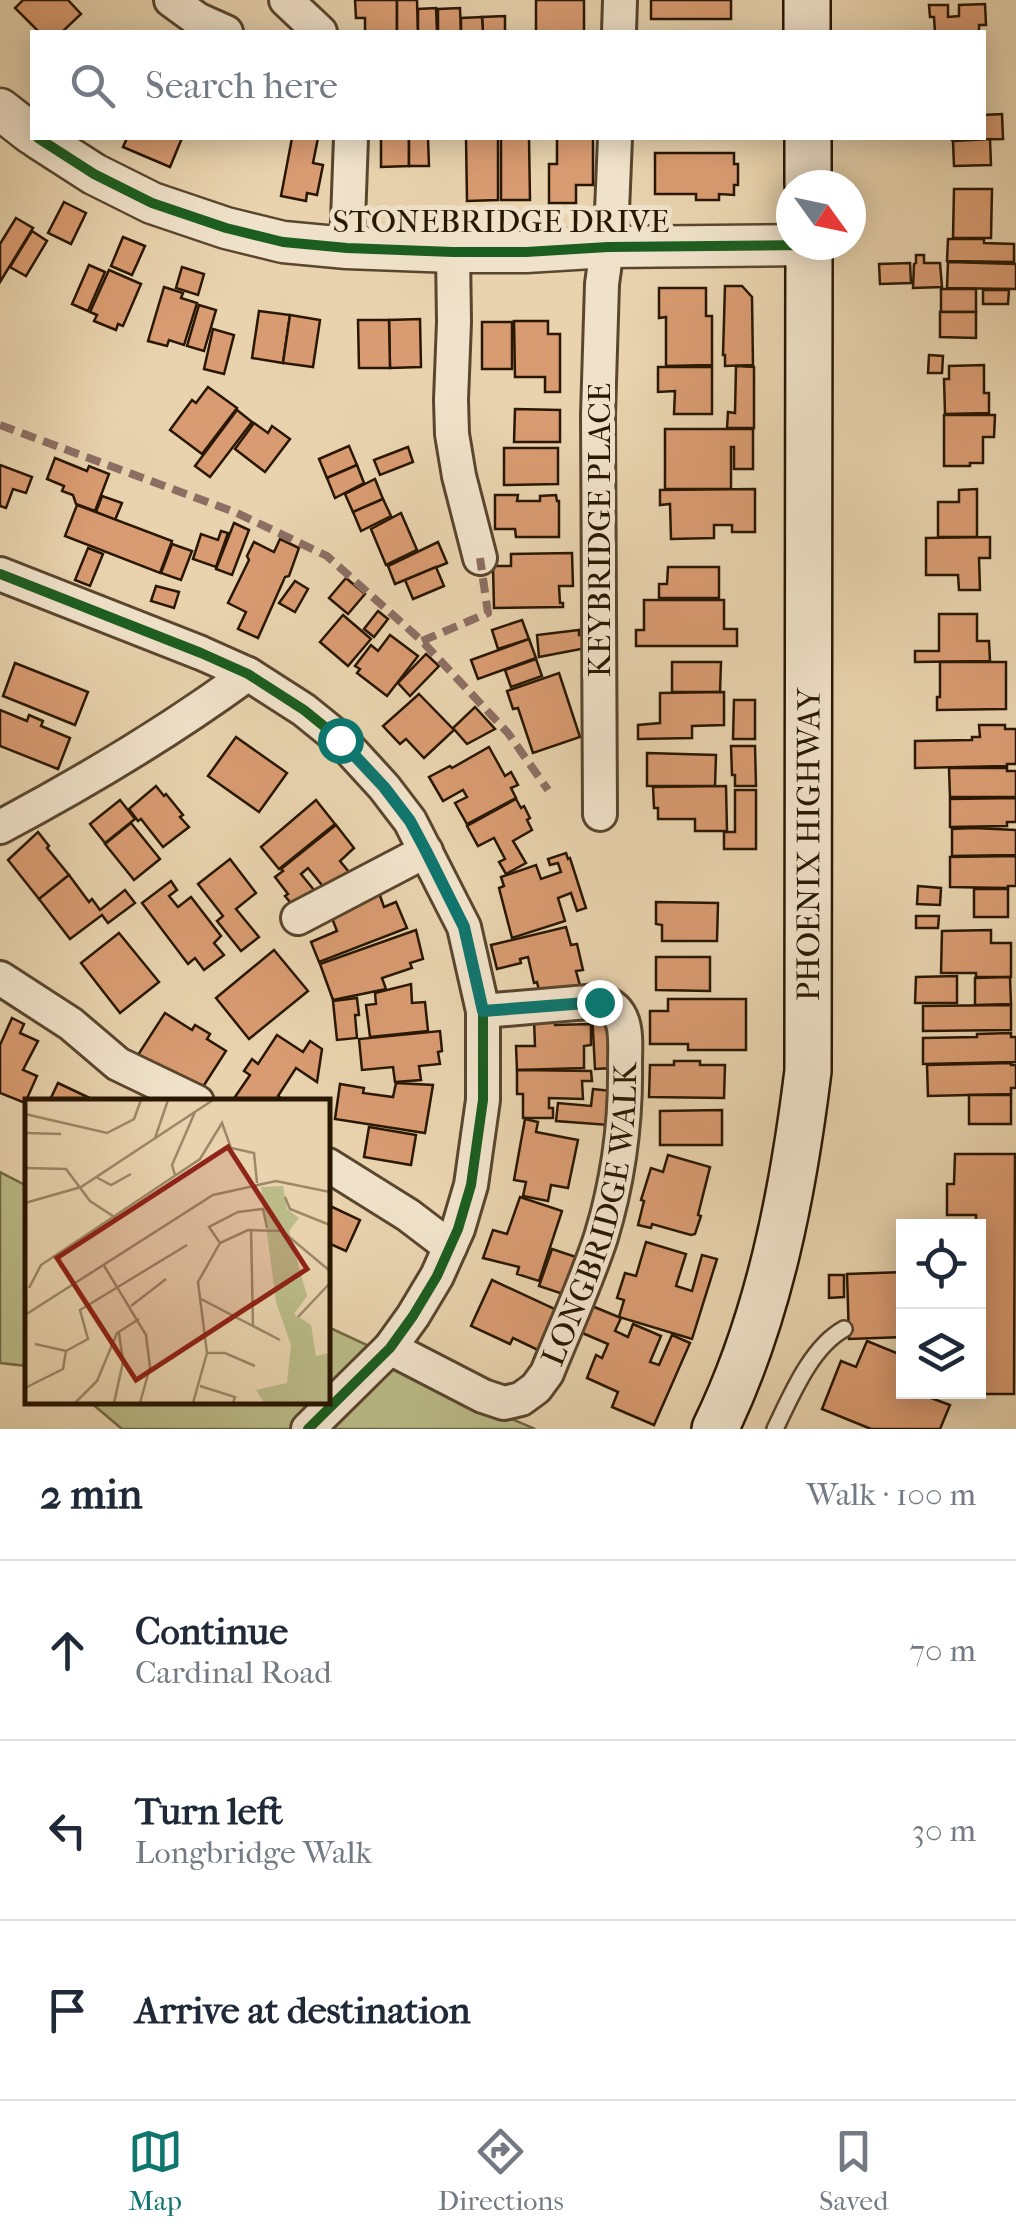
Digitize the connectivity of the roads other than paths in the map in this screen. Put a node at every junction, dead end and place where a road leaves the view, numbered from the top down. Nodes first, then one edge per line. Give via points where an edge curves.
1 (171, 0) edge
2 (286, 0) edge
3 (620, 0) edge
4 (807, 0) edge
5 (222, 30) edge
6 (318, 30) edge
7 (619, 30) edge
8 (807, 30) edge
9 (0, 108) edge
10 (30, 132) edge
11 (41, 140) edge
12 (351, 140) edge
13 (615, 140) edge
14 (808, 140) edge
15 (808, 170) edge
16 (776, 245) edge
17 (348, 248) junction
18 (608, 248) junction
19 (453, 252) junction
20 (808, 260) edge
21 (480, 558) dead end
22 (0, 574) edge
23 (248, 674) junction
24 (600, 814) dead end
25 (0, 827) edge
26 (426, 851) junction
27 (298, 918) dead end
28 (0, 978) edge
29 (483, 1011) junction
30 (191, 1099) edge
31 (330, 1166) edge
32 (450, 1247) junction
33 (844, 1329) dead end
34 (390, 1348) junction
35 (308, 1429) edge
36 (715, 1429) edge
37 (775, 1429) edge

1 - 5 street
2 - 6 street
3 - 7 street
4 - 8 main road
9 - 10 street, STONEBRIDGE DRIVE
11 - 17 street, STONEBRIDGE DRIVE via 152,203 283,242
12 - 17 street
13 - 18 street, KEYBRIDGE PLACE
14 - 15 main road
16 - 18 street, STONEBRIDGE DRIVE
17 - 19 street, STONEBRIDGE DRIVE
18 - 19 street, STONEBRIDGE DRIVE
18 - 24 street, KEYBRIDGE PLACE via 598,415
19 - 21 street via 452,434
20 - 36 main road, PHOENIX HIGHWAY via 808,1072 778,1249
22 - 23 street
23 - 25 street via 184,720
23 - 26 street via 340,740 384,787
26 - 27 street
26 - 29 street via 464,927
28 - 30 street via 118,1064
29 - 32 street via 474,1168
29 - 34 street, LONGBRIDGE WALK via 599,1002 610,1004 625,1024 621,1154 601,1238 548,1372 522,1400 483,1396
31 - 32 street
32 - 34 street
33 - 37 lane via 818,1350
34 - 35 street

